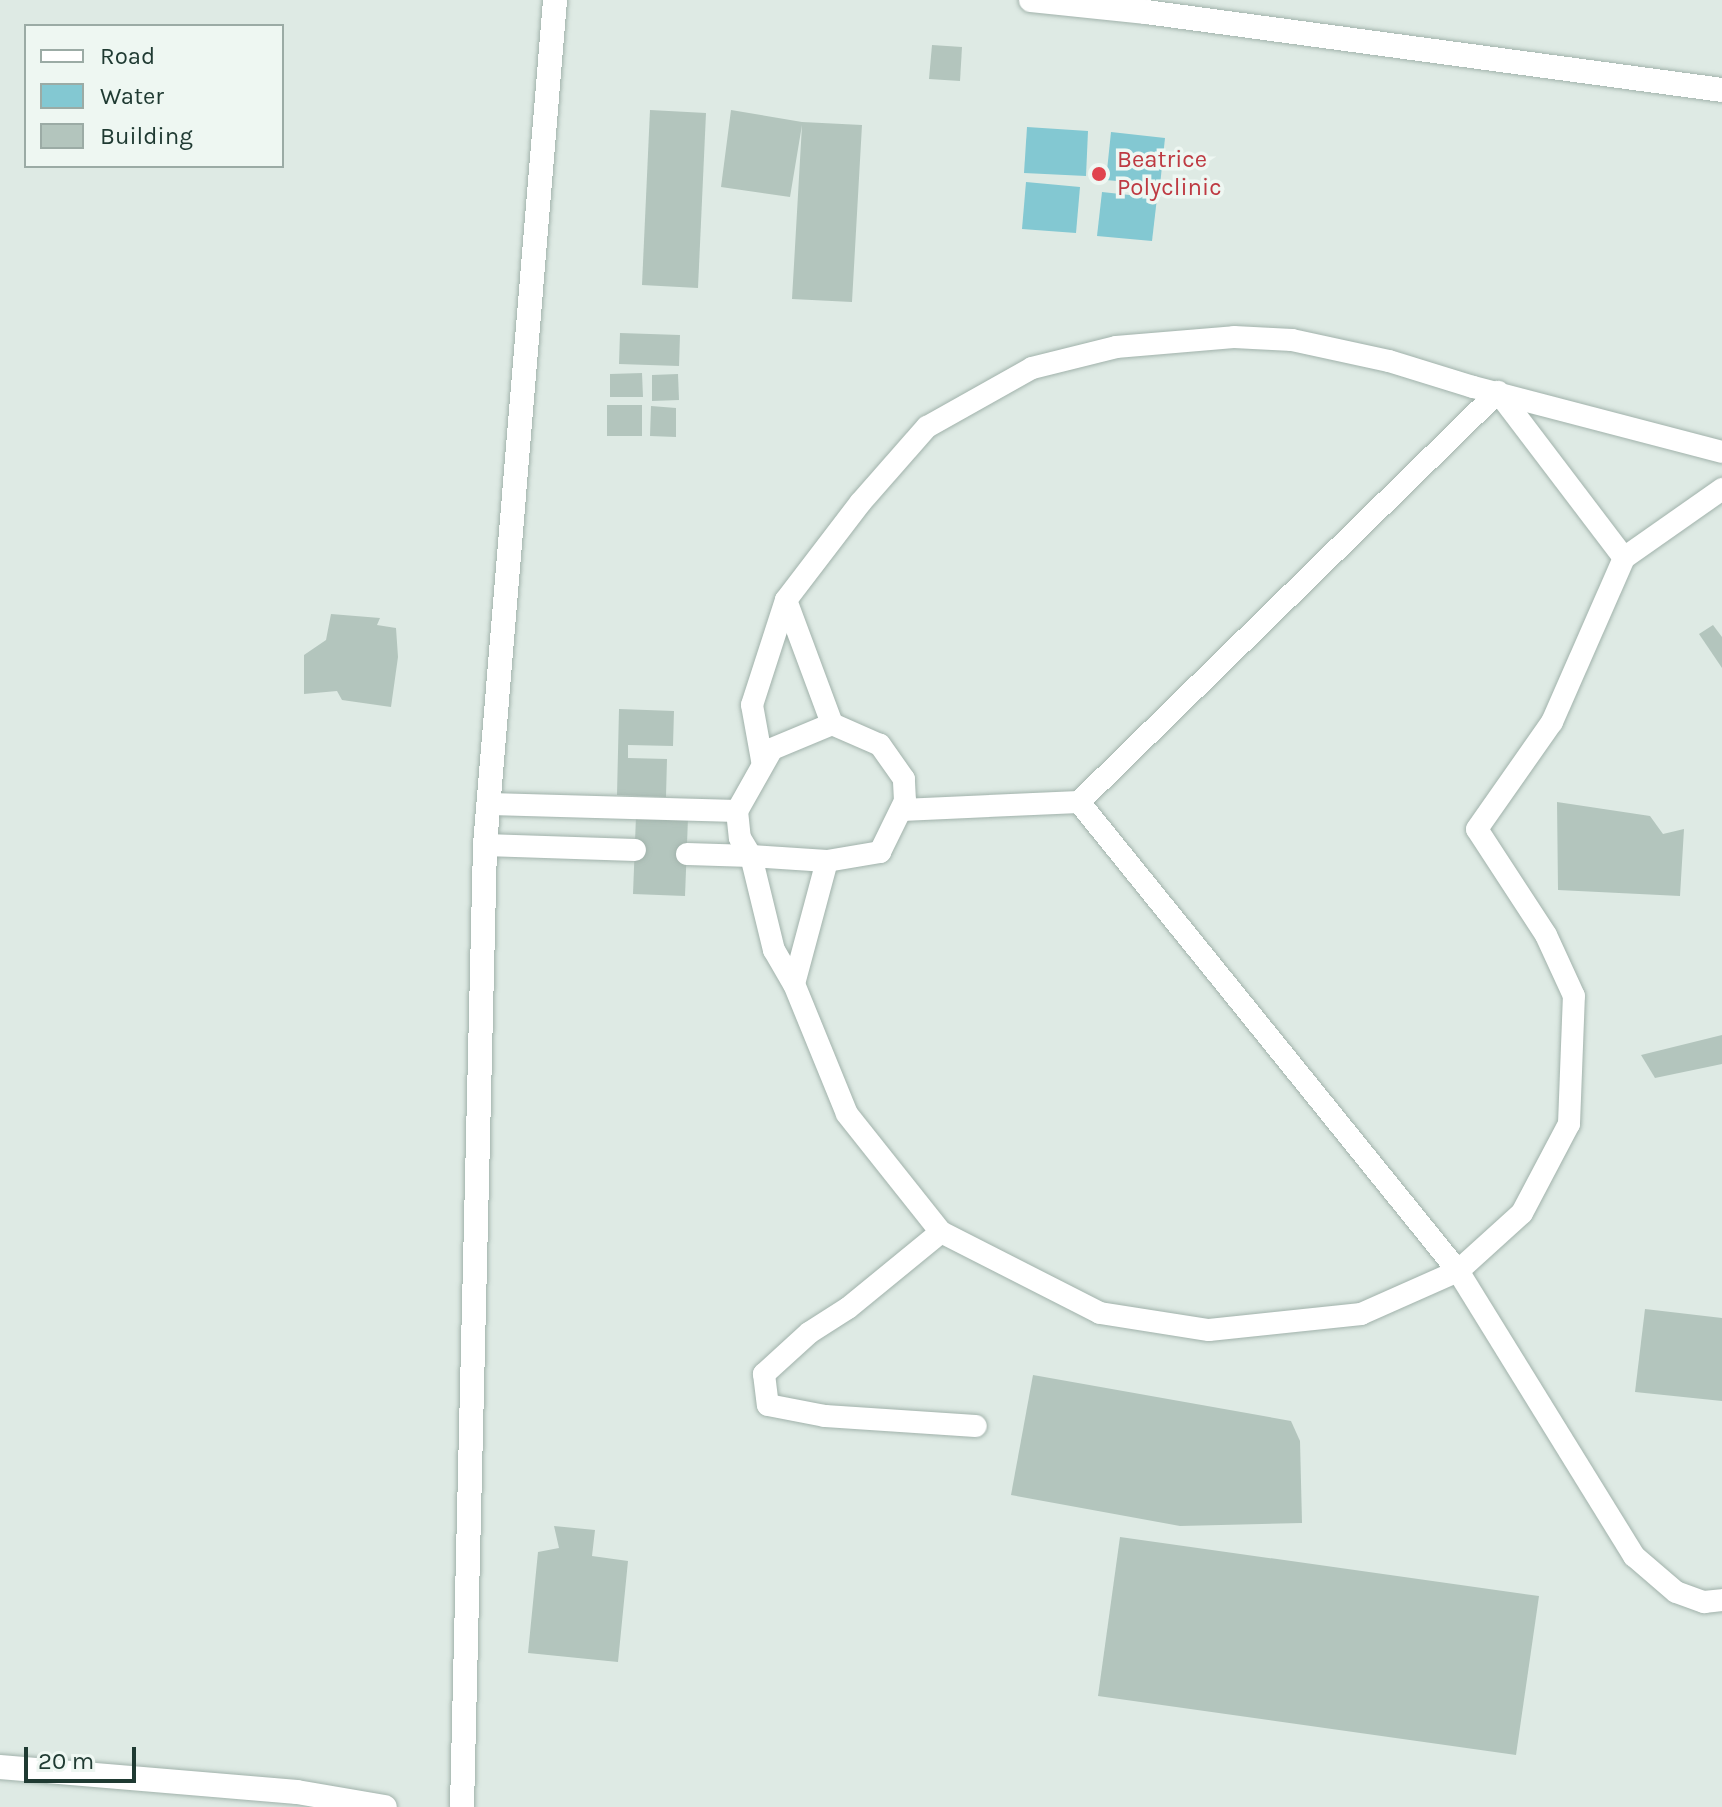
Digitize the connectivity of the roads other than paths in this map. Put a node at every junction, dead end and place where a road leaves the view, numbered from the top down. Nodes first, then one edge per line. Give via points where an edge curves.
1 (555, 0) edge
2 (1031, 0) edge
3 (1146, 6) edge
4 (1722, 90) edge
5 (1498, 392) junction
6 (1722, 452) edge
7 (1722, 489) edge
8 (1624, 558) junction
9 (786, 600) junction
10 (832, 724) junction
11 (772, 749) junction
12 (1079, 802) junction
13 (490, 804) junction
14 (902, 810) junction
15 (737, 811) junction
16 (485, 845) junction
17 (635, 850) dead end
18 (687, 854) dead end
19 (751, 856) junction
20 (827, 861) junction
21 (794, 984) junction
22 (941, 1232) junction
23 (1458, 1271) junction
24 (976, 1426) dead end
25 (1722, 1600) edge
26 (0, 1767) edge
27 (297, 1800) edge
28 (385, 1807) edge
29 (462, 1807) edge

1 - 13 street
2 - 3 street
3 - 4 street
5 - 6 lane
5 - 8 lane
5 - 9 lane via 1354,353 1249,337 1116,347 1032,368 927,427
5 - 12 lane
7 - 8 lane
8 - 23 lane via 1552,722 1477,829 1546,935 1574,996 1574,1012 1569,1124 1522,1213
9 - 10 lane
9 - 11 lane via 752,705 762,760
10 - 11 lane
10 - 14 lane via 880,745 904,779
11 - 15 lane
12 - 14 lane
12 - 23 lane
13 - 15 lane
13 - 16 street
14 - 20 lane via 880,852
15 - 19 lane via 740,838
16 - 17 lane
16 - 29 street
18 - 19 lane
19 - 20 lane
19 - 21 lane via 774,950
20 - 21 lane
21 - 22 lane via 847,1114
22 - 23 lane via 1100,1313 1209,1330 1361,1314
22 - 24 lane via 764,1374 768,1405 825,1416
23 - 25 lane via 1634,1556 1676,1592 1704,1602
26 - 27 street
27 - 28 street

